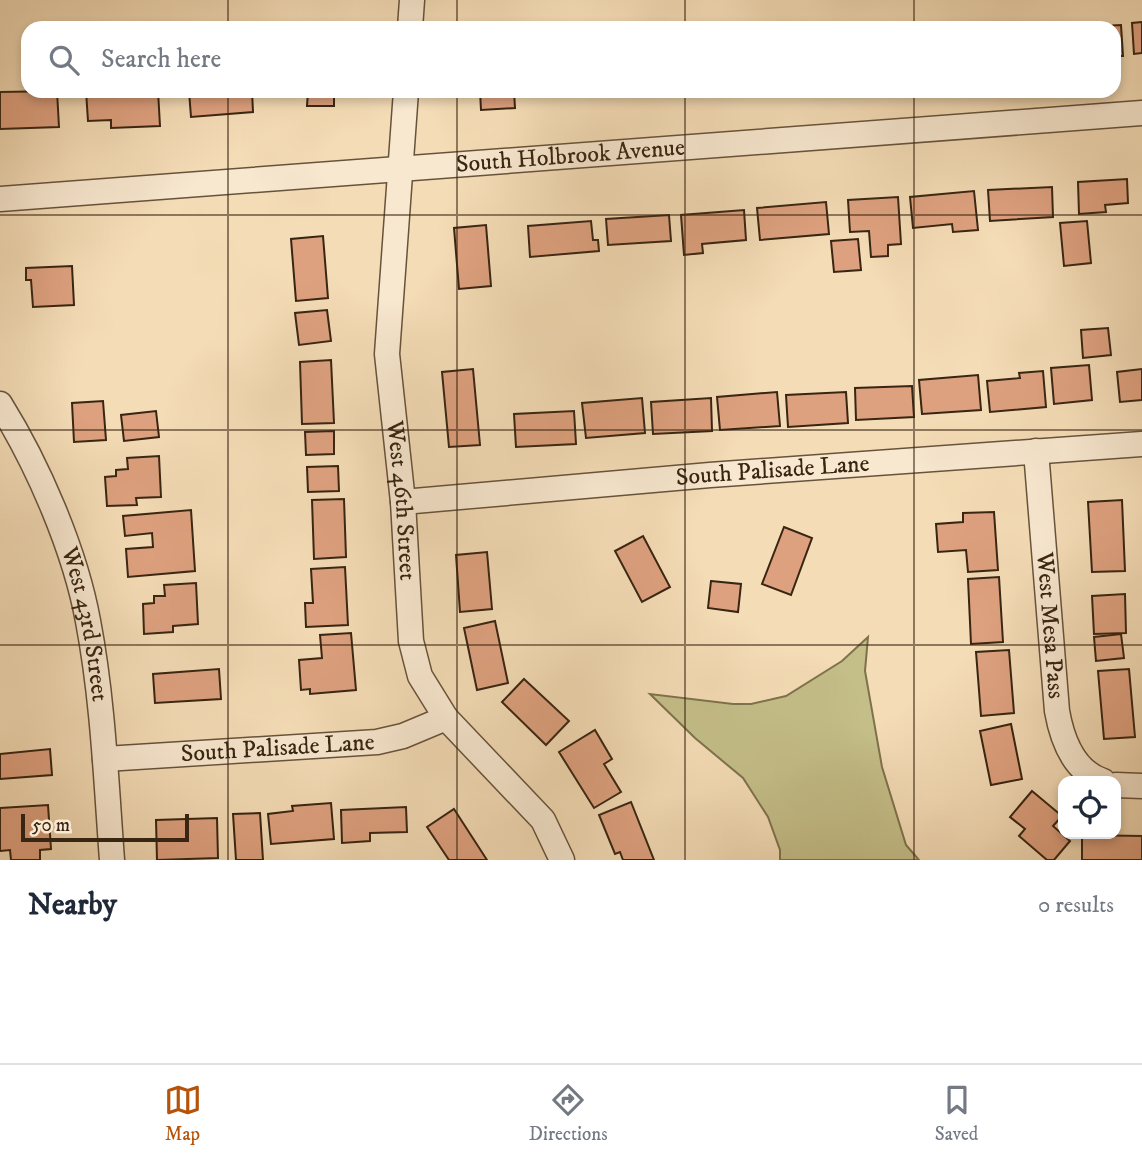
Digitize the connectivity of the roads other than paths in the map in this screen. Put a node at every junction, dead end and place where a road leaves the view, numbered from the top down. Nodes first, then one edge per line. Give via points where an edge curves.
1 (412, 0) edge
2 (410, 21) edge
3 (406, 98) edge
4 (1142, 113) edge
5 (401, 169) junction
6 (0, 199) edge
7 (0, 404) edge
8 (1142, 444) edge
9 (1036, 451) junction
10 (403, 502) junction
11 (446, 718) junction
12 (105, 759) junction
13 (1094, 776) edge
14 (1121, 785) edge
15 (1142, 786) edge
16 (112, 860) edge
17 (562, 860) edge

1 - 2 street
3 - 5 street, West 46th Street
4 - 5 street, South Holbrook Avenue
5 - 6 street, South Holbrook Avenue
5 - 10 street, West 46th Street via 387,354
7 - 12 street, West 43rd Street via 37,473 88,618
8 - 9 street, South Palisade Lane
9 - 10 street, South Palisade Lane
9 - 13 street, West Mesa Pass via 1060,731 1069,753
10 - 11 street, West 46th Street via 411,641 420,676
11 - 12 street, South Palisade Lane via 377,742
11 - 17 street, West 46th Street via 543,820
12 - 16 street, West 43rd Street
14 - 15 street

